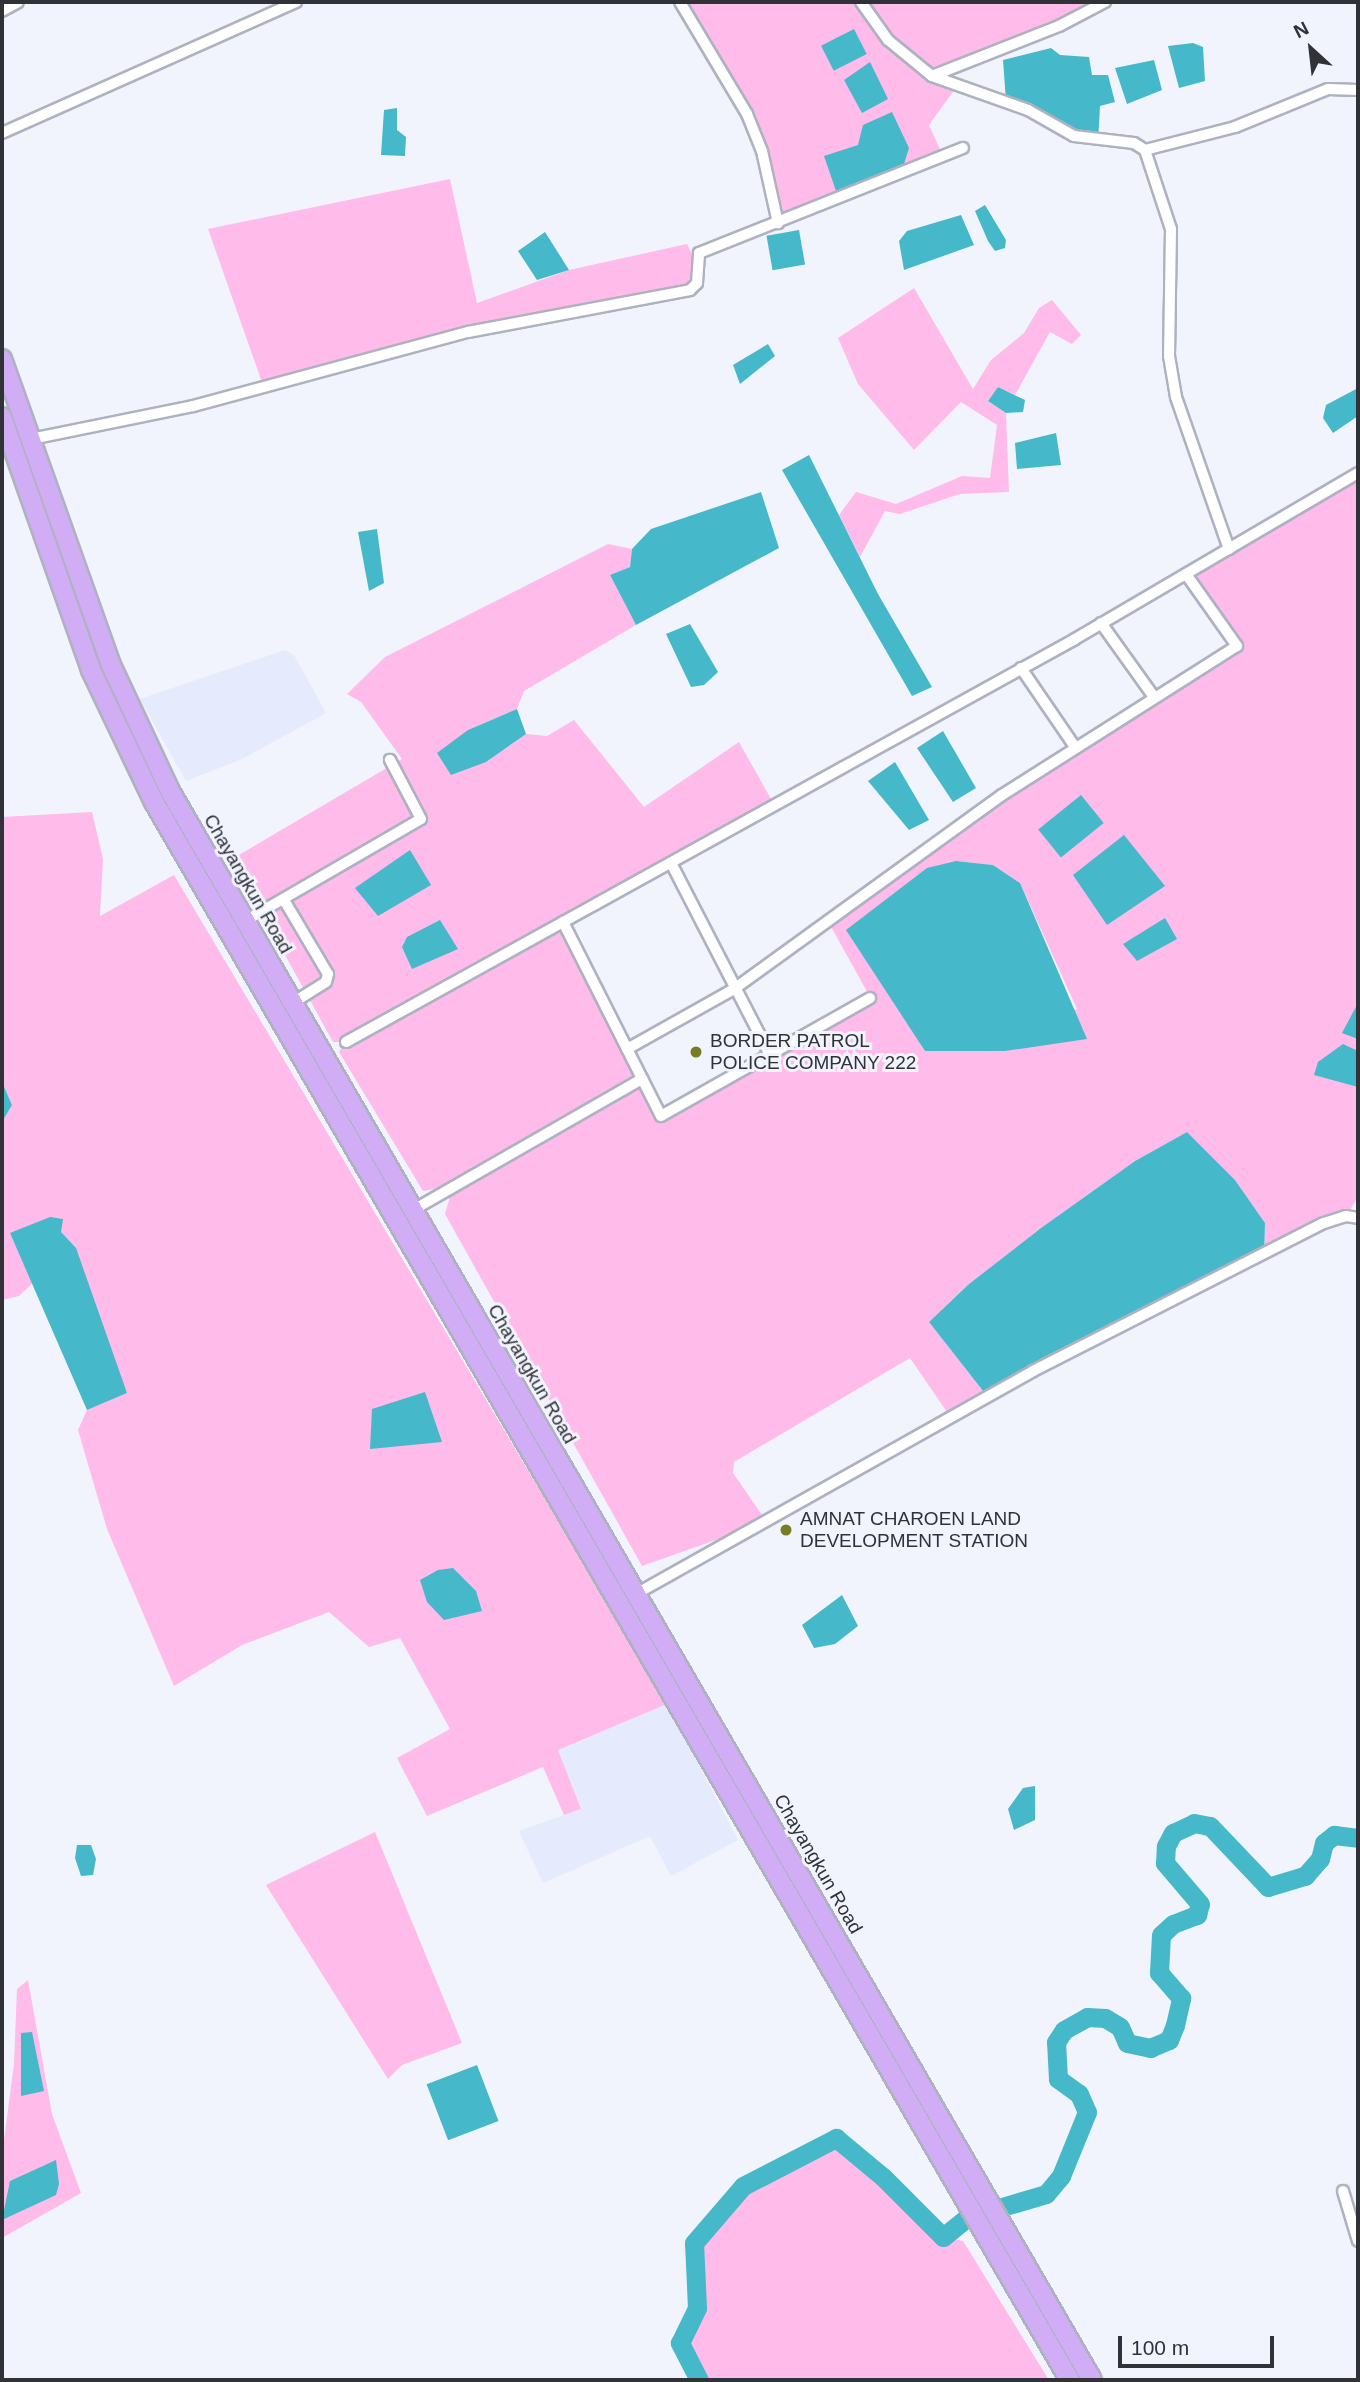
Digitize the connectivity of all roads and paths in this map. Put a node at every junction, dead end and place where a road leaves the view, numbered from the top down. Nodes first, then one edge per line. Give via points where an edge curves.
1 (18, 2) edge
2 (296, 2) edge
3 (680, 2) edge
4 (861, 2) edge
5 (1105, 2) edge
6 (2, 11) edge
7 (932, 76) junction
8 (1358, 90) edge
9 (2, 133) edge
10 (964, 148) dead end
11 (1145, 150) junction
12 (778, 223) junction
13 (2, 359) edge
14 (2, 417) edge
15 (31, 439) junction
16 (1358, 473) edge
17 (1229, 549) junction
18 (1186, 574) junction
19 (1101, 623) junction
20 (1021, 668) junction
21 (1154, 697) junction
22 (1074, 747) junction
23 (390, 760) dead end
24 (671, 863) junction
25 (284, 900) junction
26 (245, 921) junction
27 (563, 922) junction
28 (734, 989) junction
29 (870, 998) dead end
30 (292, 1003) junction
31 (346, 1042) dead end
32 (627, 1049) junction
33 (770, 1055) junction
34 (642, 1079) junction
35 (383, 1160) junction
36 (367, 1170) junction
37 (413, 1210) junction
38 (1358, 1218) edge
39 (636, 1594) junction
40 (1343, 2190) dead end
41 (1358, 2241) edge
42 (1070, 2380) edge
43 (1092, 2380) edge

1 - 6 street
2 - 9 street
3 - 12 street via 747,114 762,151
4 - 7 street via 888,40
5 - 7 street via 1059,26
7 - 11 street via 1006,101 1074,136 1134,143
8 - 11 street via 1328,89 1235,127
10 - 12 street
11 - 17 street via 1171,229 1169,356 1175,397
12 - 15 street via 699,253 697,283 690,290 468,332 193,407
13 - 15 highway, Chayangkun Road
14 - 36 highway, Chayangkun Road via 91,670 121,737
15 - 26 highway, Chayangkun Road via 138,729
16 - 17 street
17 - 18 street
18 - 19 street
18 - 21 street via 1237,646
19 - 20 street
19 - 21 street
20 - 22 street
20 - 24 street
21 - 22 street
22 - 28 street via 894,870
23 - 25 street via 421,819
24 - 27 street
24 - 28 street
25 - 26 street
25 - 30 street via 328,974 326,982
26 - 30 highway, Chayangkun Road
27 - 31 street
27 - 32 street
28 - 32 street
28 - 33 street
29 - 33 street
30 - 35 highway, Chayangkun Road
32 - 34 street
33 - 34 street via 661,1116
34 - 37 street
35 - 36 highway
35 - 37 highway, Chayangkun Road
36 - 42 highway, Chayangkun Road
37 - 39 highway, Chayangkun Road
38 - 39 street via 1346,1216 1324,1223 986,1396
39 - 43 highway, Chayangkun Road
40 - 41 street

